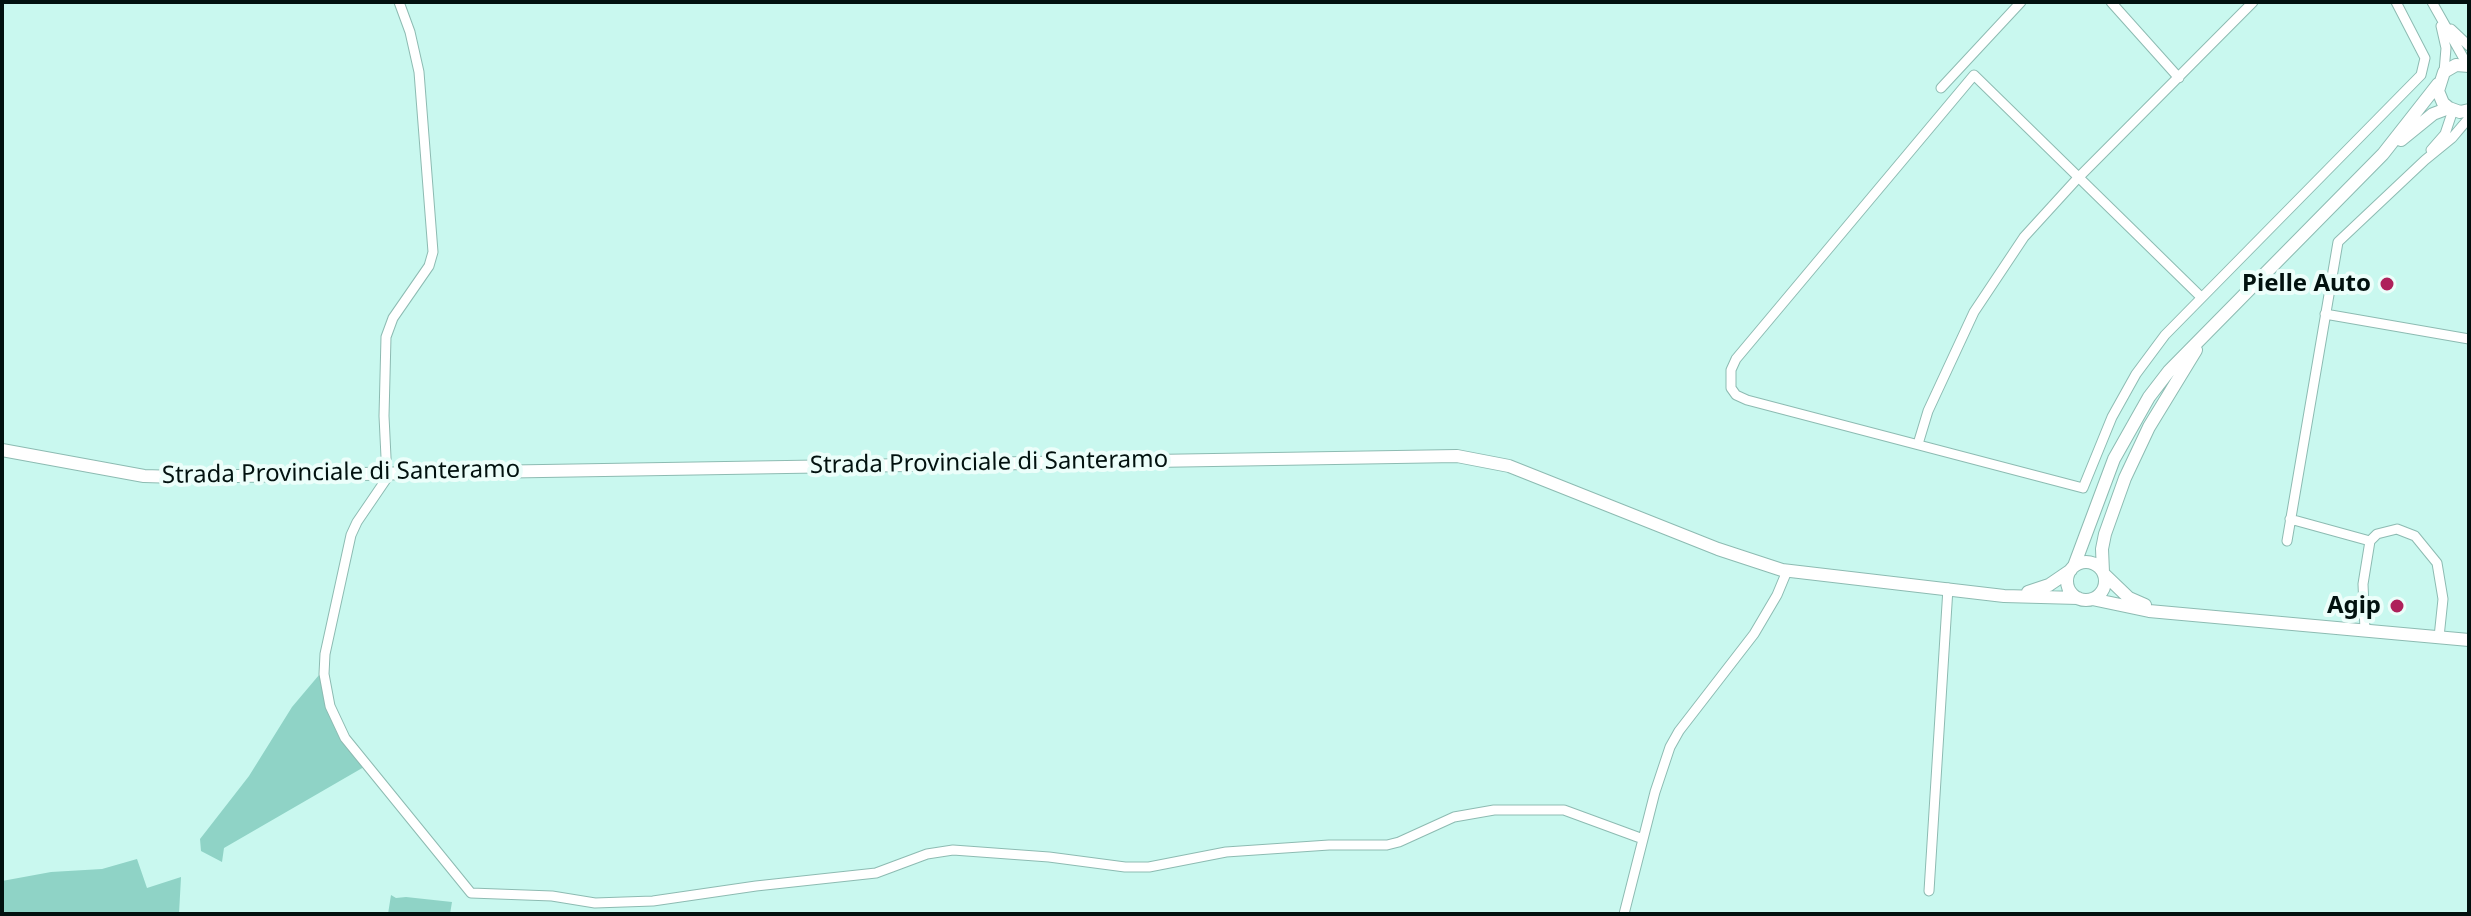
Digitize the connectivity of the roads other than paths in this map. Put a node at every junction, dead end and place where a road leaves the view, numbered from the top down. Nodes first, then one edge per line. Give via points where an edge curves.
1 (399, 2) edge
2 (2021, 2) edge
3 (2111, 2) edge
4 (2253, 2) edge
5 (2396, 2) edge
6 (2432, 2) edge
7 (2438, 15) junction
8 (2469, 46) edge
9 (2469, 66) edge
10 (2179, 78) junction
11 (2441, 78) junction
12 (1941, 88) dead end
13 (2451, 109) junction
14 (2469, 112) edge
15 (2383, 154) junction
16 (2425, 160) junction
17 (2079, 177) junction
18 (2201, 297) junction
19 (2325, 314) junction
20 (2205, 333) junction
21 (2469, 339) edge
22 (1918, 444) junction
23 (2, 450) edge
24 (387, 473) junction
25 (2290, 519) junction
26 (2287, 541) dead end
27 (2370, 541) junction
28 (2072, 568) junction
29 (1787, 571) junction
30 (2104, 573) junction
31 (1952, 589) junction
32 (2078, 598) junction
33 (2092, 599) junction
34 (2195, 614) junction
35 (2365, 630) junction
36 (2439, 637) junction
37 (2469, 640) edge
38 (1643, 839) junction
39 (1929, 891) dead end
40 (1624, 914) edge

1 - 24 street via 419,72 433,252 386,337
2 - 12 street
3 - 10 street
4 - 10 street
5 - 18 street via 2425,58 2421,75
6 - 7 street
7 - 8 street
7 - 9 street
7 - 11 street via 2446,48
9 - 11 main road via 2456,65
10 - 17 street
11 - 13 main road via 2440,97
11 - 15 main road
13 - 14 main road
13 - 15 main road via 2433,114
13 - 16 street via 2445,134
14 - 16 street via 2452,138
15 - 20 main road
16 - 19 street via 2338,242
17 - 18 street
17 - 22 street via 2024,237 1974,312
17 - 22 street via 1974,75 1731,370 1736,395
18 - 22 street via 2136,374 2083,488
19 - 21 street
19 - 25 street
20 - 28 main road via 2134,420
20 - 30 main road via 2125,478 2105,534
23 - 24 main road, Strada Provinciale di Santeramo via 152,476
24 - 29 main road, Strada Provinciale di Santeramo via 1457,456 1509,466
24 - 38 street via 357,522 345,554 324,667 330,706 349,744 471,893 609,904 653,901 876,873 953,850 1149,867 1226,852 1387,845 1454,817 1494,810 1564,810
25 - 26 street
25 - 27 street
27 - 35 street via 2363,584
27 - 36 street via 2397,529 2415,536 2437,563 2443,599
28 - 30 main road via 2090,562
28 - 31 main road via 2031,591
28 - 32 main road via 2069,589
29 - 31 main road, Strada Provinciale di Santeramo
29 - 38 street via 1754,634 1674,739
30 - 33 main road via 2102,592
30 - 34 main road via 2139,604
31 - 32 main road via 2020,598
31 - 39 street
32 - 33 main road
33 - 34 main road via 2138,610
34 - 35 main road
35 - 36 main road
36 - 37 main road
38 - 40 street

